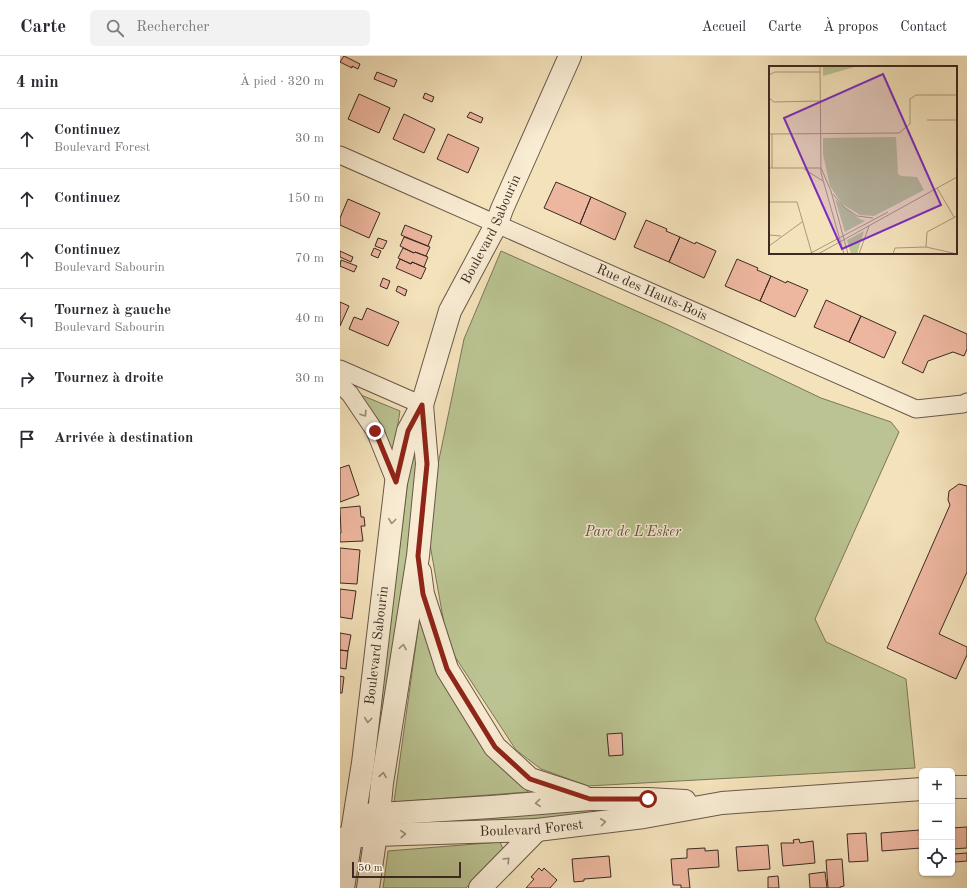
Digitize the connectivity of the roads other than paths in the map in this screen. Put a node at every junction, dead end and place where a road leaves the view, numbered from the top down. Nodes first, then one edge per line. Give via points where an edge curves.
1 (570, 56) edge
2 (340, 155) edge
3 (497, 224) junction
4 (340, 369) edge
5 (340, 384) edge
6 (967, 402) edge
7 (422, 405) junction
8 (396, 482) junction
9 (418, 556) junction
10 (955, 787) edge
11 (967, 787) edge
12 (919, 789) edge
13 (590, 799) junction
14 (722, 803) junction
15 (379, 814) junction
16 (348, 816) edge
17 (537, 830) junction
18 (375, 835) junction
19 (345, 838) edge
20 (343, 888) edge
21 (368, 888) edge
22 (480, 888) edge

1 - 3 street, Boulevard Sabourin
2 - 3 street, Rue des Hauts-Bois
3 - 6 street, Rue des Hauts-Bois via 916,409
3 - 7 street, Boulevard Sabourin via 450,311
4 - 7 street
5 -> 8 street via 350,394 375,431
7 - 8 street, Boulevard Sabourin via 408,431
7 - 9 street, Boulevard Sabourin via 427,464
8 -> 16 street, Boulevard Sabourin via 364,755
9 - 13 street via 423,594 447,669 495,747 530,779
15 -> 9 street, Boulevard Sabourin
10 - 11 street
12 - 14 street, Boulevard Forest
13 - 14 street, Boulevard Forest
13 -> 15 street, Boulevard Forest
17 -> 14 street, Boulevard Forest via 644,817
15 - 16 street, Boulevard Forest
15 - 18 street, Boulevard Sabourin
16 - 19 street, Boulevard Sabourin
18 -> 17 street, Boulevard Forest
22 -> 17 street
18 - 19 street, Boulevard Forest
18 - 21 street, Boulevard Sabourin
19 - 20 street, Boulevard Sabourin

